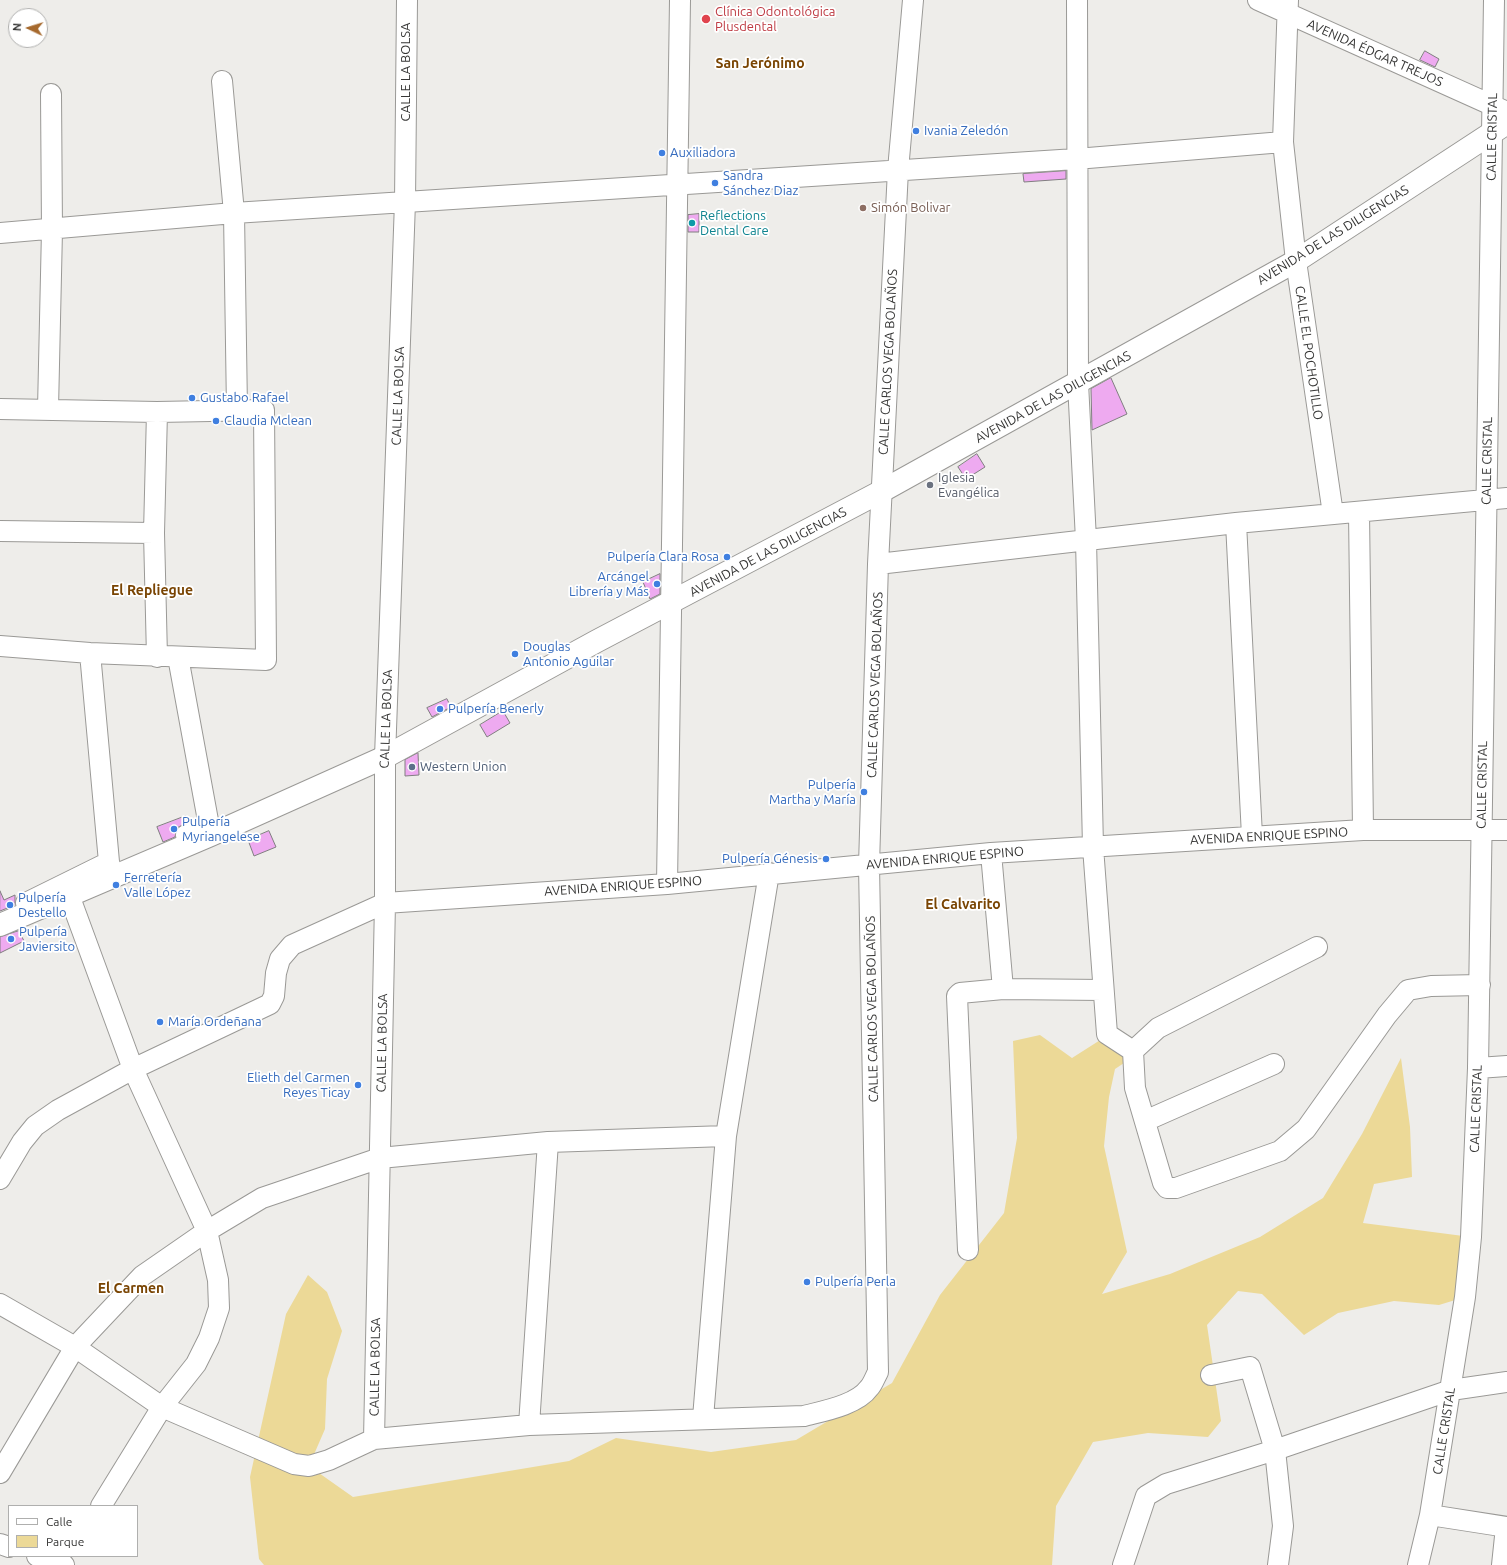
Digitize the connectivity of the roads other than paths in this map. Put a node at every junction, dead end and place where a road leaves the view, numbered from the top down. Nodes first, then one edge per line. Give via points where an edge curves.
1 (407, 0) edge
2 (680, 0) edge
3 (913, 0) edge
4 (1077, 0) edge
5 (1258, 0) edge
6 (1494, 0) edge
7 (1288, 7) edge
8 (222, 81) dead end
9 (51, 94) dead end
10 (1500, 109) edge
11 (1500, 129) edge
12 (1283, 142) junction
13 (1076, 159) junction
14 (898, 170) junction
15 (677, 186) junction
16 (405, 202) junction
17 (234, 213) junction
18 (52, 230) junction
19 (0, 233) edge
20 (1296, 261) junction
21 (1078, 383) junction
22 (0, 408) edge
23 (48, 409) junction
24 (237, 410) junction
25 (157, 412) junction
26 (882, 491) junction
27 (1507, 498) edge
28 (1486, 500) junction
29 (1359, 512) junction
30 (1333, 514) junction
31 (1236, 523) junction
32 (0, 531) edge
33 (154, 533) junction
34 (1086, 540) junction
35 (878, 564) junction
36 (672, 603) junction
37 (0, 646) edge
38 (90, 653) junction
39 (157, 657) junction
40 (178, 657) junction
41 (385, 757) junction
42 (1363, 830) junction
43 (1507, 830) edge
44 (1482, 831) junction
45 (1252, 836) junction
46 (1093, 847) junction
47 (991, 853) junction
48 (134, 856) dead end
49 (870, 865) junction
50 (111, 869) junction
51 (769, 873) junction
52 (666, 884) junction
53 (69, 895) junction
54 (26, 903) dead end
55 (384, 903) junction
56 (0, 925) edge
57 (1317, 947) dead end
58 (1480, 985) junction
59 (1003, 989) junction
60 (1103, 990) junction
61 (1133, 1050) junction
62 (1274, 1064) dead end
63 (1507, 1066) edge
64 (1478, 1068) junction
65 (133, 1069) junction
66 (1145, 1121) junction
67 (726, 1136) junction
68 (548, 1142) junction
69 (380, 1158) junction
70 (0, 1179) edge
71 (207, 1231) junction
72 (968, 1250) dead end
73 (0, 1304) edge
74 (75, 1347) junction
75 (1212, 1375) dead end
76 (1507, 1382) edge
77 (1451, 1390) junction
78 (162, 1407) junction
79 (704, 1418) junction
80 (529, 1425) junction
81 (374, 1439) junction
82 (1275, 1450) junction
83 (0, 1473) edge
84 (102, 1505) edge
85 (1430, 1515) junction
86 (1507, 1527) edge
87 (40, 1557) edge
88 (64, 1565) edge
89 (1123, 1565) edge
90 (1278, 1565) edge
91 (1418, 1565) edge
92 (1502, 1565) edge

1 - 16 street, CALLE LA BOLSA
2 - 15 street
3 - 14 street, CALLE CARLOS VEGA BOLAÑOS
4 - 13 street
5 - 7 street, AVENIDA ÉDGAR TREJOS
6 - 10 street, CALLE CRISTAL
7 - 10 street, AVENIDA ÉDGAR TREJOS
7 - 12 street, CALLE EL POCHOTILLO
8 - 17 street
9 - 18 street
10 - 11 street, CALLE CRISTAL
11 - 20 street, AVENIDA DE LAS DILIGENCIAS
11 - 28 street, CALLE CRISTAL
12 - 13 street
12 - 20 street, CALLE EL POCHOTILLO
13 - 14 street
13 - 21 street
14 - 15 street
14 - 26 street, CALLE CARLOS VEGA BOLAÑOS
15 - 16 street
15 - 36 street
16 - 17 street
16 - 41 street, CALLE LA BOLSA
17 - 18 street
17 - 24 street
18 - 19 street
18 - 23 street
20 - 21 street, AVENIDA DE LAS DILIGENCIAS
20 - 30 street, CALLE EL POCHOTILLO
21 - 26 street, AVENIDA DE LAS DILIGENCIAS
21 - 34 street
22 - 23 street
23 - 25 street
24 - 25 street
24 - 40 street via 264,410 266,660
25 - 33 street
26 - 35 street, CALLE CARLOS VEGA BOLAÑOS
26 - 36 street, AVENIDA DE LAS DILIGENCIAS
27 - 28 street
28 - 29 street
28 - 44 street, CALLE CRISTAL
29 - 30 street
29 - 42 street
30 - 31 street
31 - 34 street
31 - 45 street
32 - 33 street
33 - 39 street
34 - 35 street
34 - 46 street
35 - 49 street, CALLE CARLOS VEGA BOLAÑOS
36 - 41 street, AVENIDA DE LAS DILIGENCIAS
36 - 52 street
37 - 38 street
38 - 39 street
38 - 50 street
39 - 40 street
40 - 48 street via 209,826
41 - 50 street, AVENIDA DE LAS DILIGENCIAS via 211,835
41 - 55 street, CALLE LA BOLSA
42 - 44 street, AVENIDA ENRIQUE ESPINO
42 - 45 street, AVENIDA ENRIQUE ESPINO
43 - 44 street, AVENIDA ENRIQUE ESPINO
44 - 58 street, CALLE CRISTAL
45 - 46 street, AVENIDA ENRIQUE ESPINO
46 - 47 street, AVENIDA ENRIQUE ESPINO
46 - 60 street
47 - 49 street, AVENIDA ENRIQUE ESPINO
47 - 59 street
49 - 51 street, AVENIDA ENRIQUE ESPINO
49 - 79 street, CALLE CARLOS VEGA BOLAÑOS via 878,1372 869,1390 852,1401 831,1409 804,1416
50 - 53 street, AVENIDA DE LAS DILIGENCIAS
50 - 54 street
51 - 52 street, AVENIDA ENRIQUE ESPINO
51 - 67 street
52 - 55 street, AVENIDA ENRIQUE ESPINO
53 - 56 street, AVENIDA DE LAS DILIGENCIAS
53 - 65 street
55 - 65 street via 292,946 280,959 274,996 270,1004
55 - 69 street, CALLE LA BOLSA
57 - 61 street via 1158,1028
58 - 64 street, CALLE CRISTAL
58 - 66 street via 1431,986 1408,990 1387,1015 1306,1129 1280,1152 1176,1188 1167,1188 1163,1183
59 - 60 street
59 - 72 street via 960,993 956,996
60 - 61 street via 1107,1034
61 - 66 street via 1135,1088
62 - 66 street
63 - 64 street
64 - 77 street, CALLE CRISTAL via 1471,1237
65 - 70 street via 58,1110 35,1126 22,1142
65 - 71 street
67 - 68 street
67 - 79 street
68 - 69 street
68 - 80 street
69 - 71 street via 262,1198
69 - 81 street, CALLE LA BOLSA
71 - 74 street via 142,1276
71 - 78 street via 218,1280 219,1308 209,1338 196,1364
73 - 74 street
74 - 78 street
74 - 83 street
75 - 82 street via 1250,1367
76 - 77 street
77 - 82 street
77 - 85 street, CALLE CRISTAL
78 - 81 street via 294,1464 309,1466 329,1460
78 - 84 street
79 - 80 street
80 - 81 street
82 - 89 street via 1155,1489 1146,1496
82 - 90 street via 1284,1526
85 - 86 street
85 - 91 street, CALLE CRISTAL
86 - 92 street
87 - 88 street

